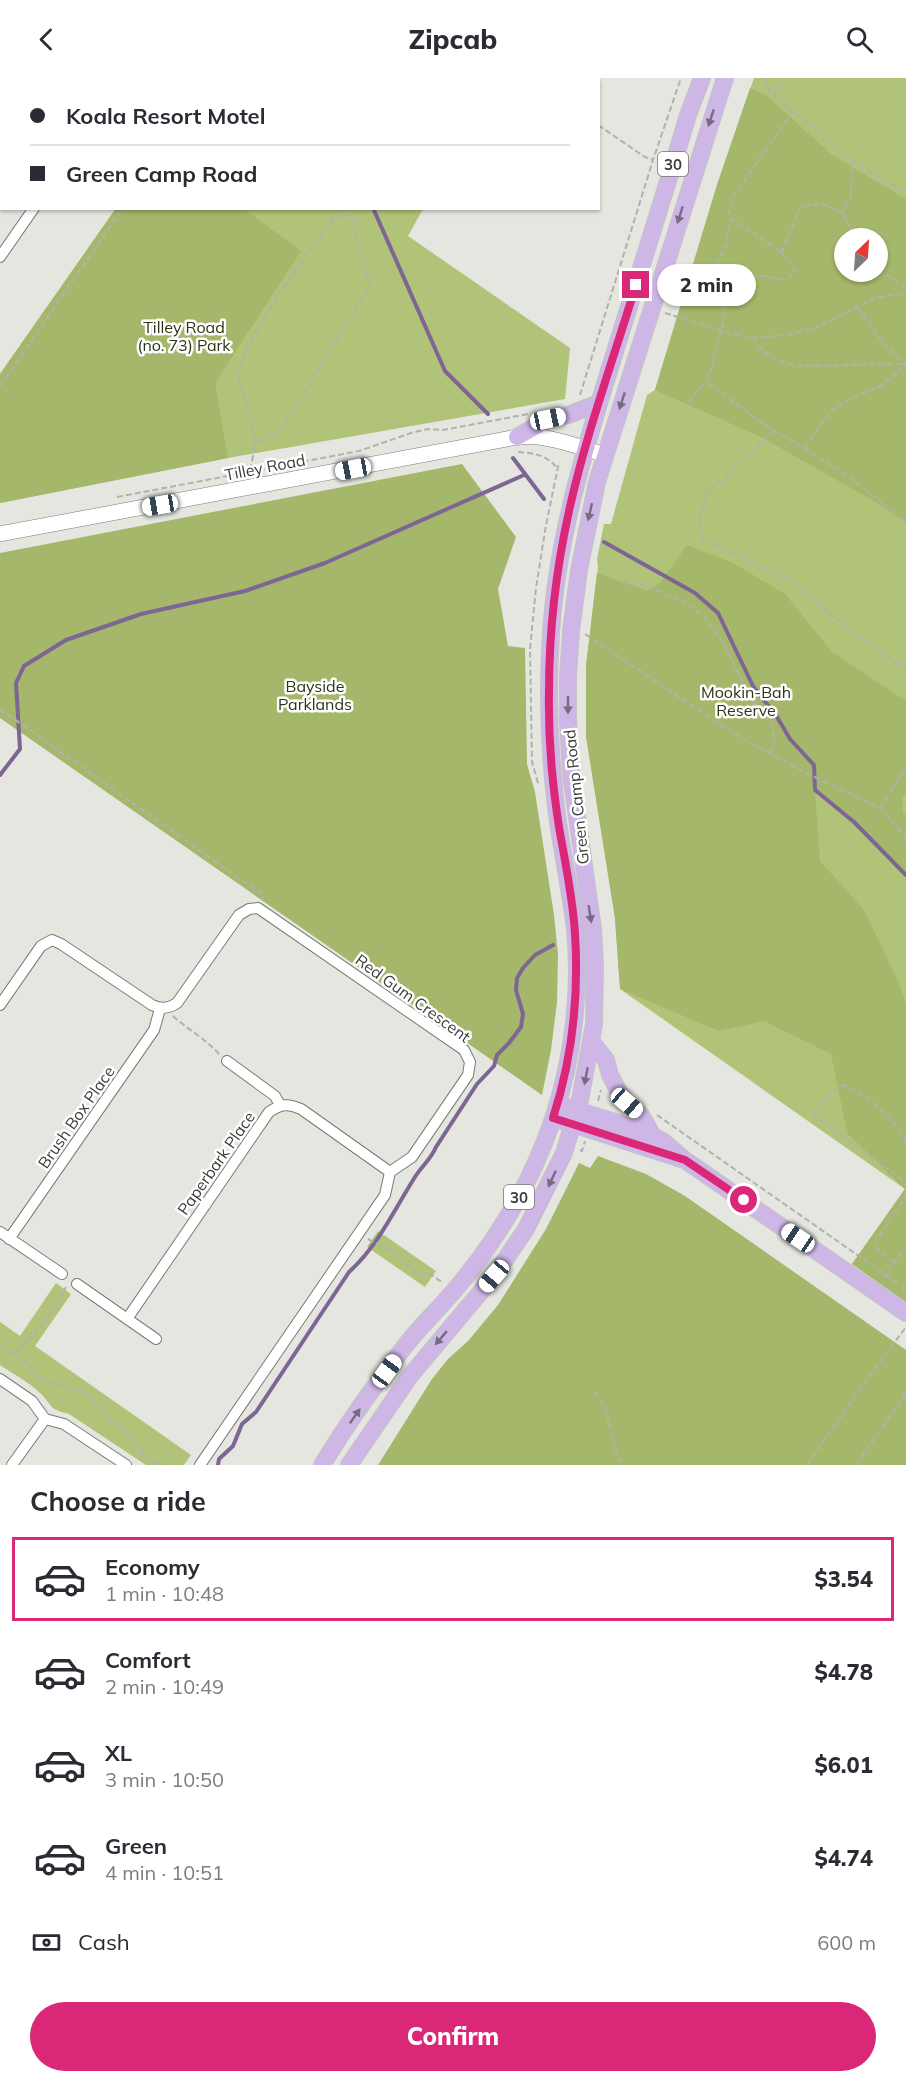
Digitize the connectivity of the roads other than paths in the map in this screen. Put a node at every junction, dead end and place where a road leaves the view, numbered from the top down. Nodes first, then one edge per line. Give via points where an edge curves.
1 (702, 78) edge
2 (725, 78) edge
3 (33, 210) edge
4 (0, 256) edge
5 (599, 403) junction
6 (516, 444) junction
7 (585, 449) junction
8 (605, 455) junction
9 (0, 534) edge
10 (0, 1005) edge
11 (160, 1009) junction
12 (592, 1042) junction
13 (227, 1061) road end
14 (280, 1105) junction
15 (555, 1111) junction
16 (575, 1117) junction
17 (652, 1136) junction
18 (685, 1160) junction
19 (390, 1172) junction
20 (5, 1235) edge
21 (906, 1313) edge
22 (127, 1319) junction
23 (156, 1339) dead end
24 (0, 1379) edge
25 (45, 1419) junction
26 (12, 1465) edge
27 (126, 1465) edge
28 (200, 1465) edge
29 (322, 1465) edge
30 (349, 1465) edge

1 - 5 main road, Green Camp Road / 30
2 -> 8 main road, Green Camp Road / 30
3 - 4 street
5 - 6 main road via 548,419
5 - 7 main road, Green Camp Road / 30
6 - 7 main road, Tilley Road via 530,436
6 - 9 main road, Tilley Road
7 - 8 main road, Tilley Road
7 - 15 main road, Green Camp Road / 30 via 556,584 549,690 549,736 576,965 572,1034
8 -> 12 main road, Green Camp Road / 30 via 587,526 568,676 571,775 594,948
10 - 11 street via 41,946 52,940
11 - 19 street, Red Gum Crescent via 177,1003 239,915 258,908 464,1050 470,1062 468,1075 412,1157
11 - 20 street, Brush Box Place via 154,1030
12 -> 16 main road, Green Camp Road / 30
12 - 17 main road via 606,1060 619,1092
13 - 14 street via 275,1096
14 - 19 street via 301,1109
14 - 22 street, Paperbark Place via 269,1112
15 - 16 main road
29 -> 15 main road, Green Camp Road / 30 via 405,1346 461,1283 502,1227 533,1170
16 - 17 main road via 620,1123
16 - 18 main road
16 -> 30 main road, Green Camp Road / 30 via 564,1153 521,1237 494,1276 410,1376
17 - 18 main road
18 - 21 main road
19 - 28 street via 384,1195
20 - 22 street, Brush Box Place
22 - 23 street
24 - 25 street via 32,1401
25 - 26 street
25 - 27 street via 64,1424

